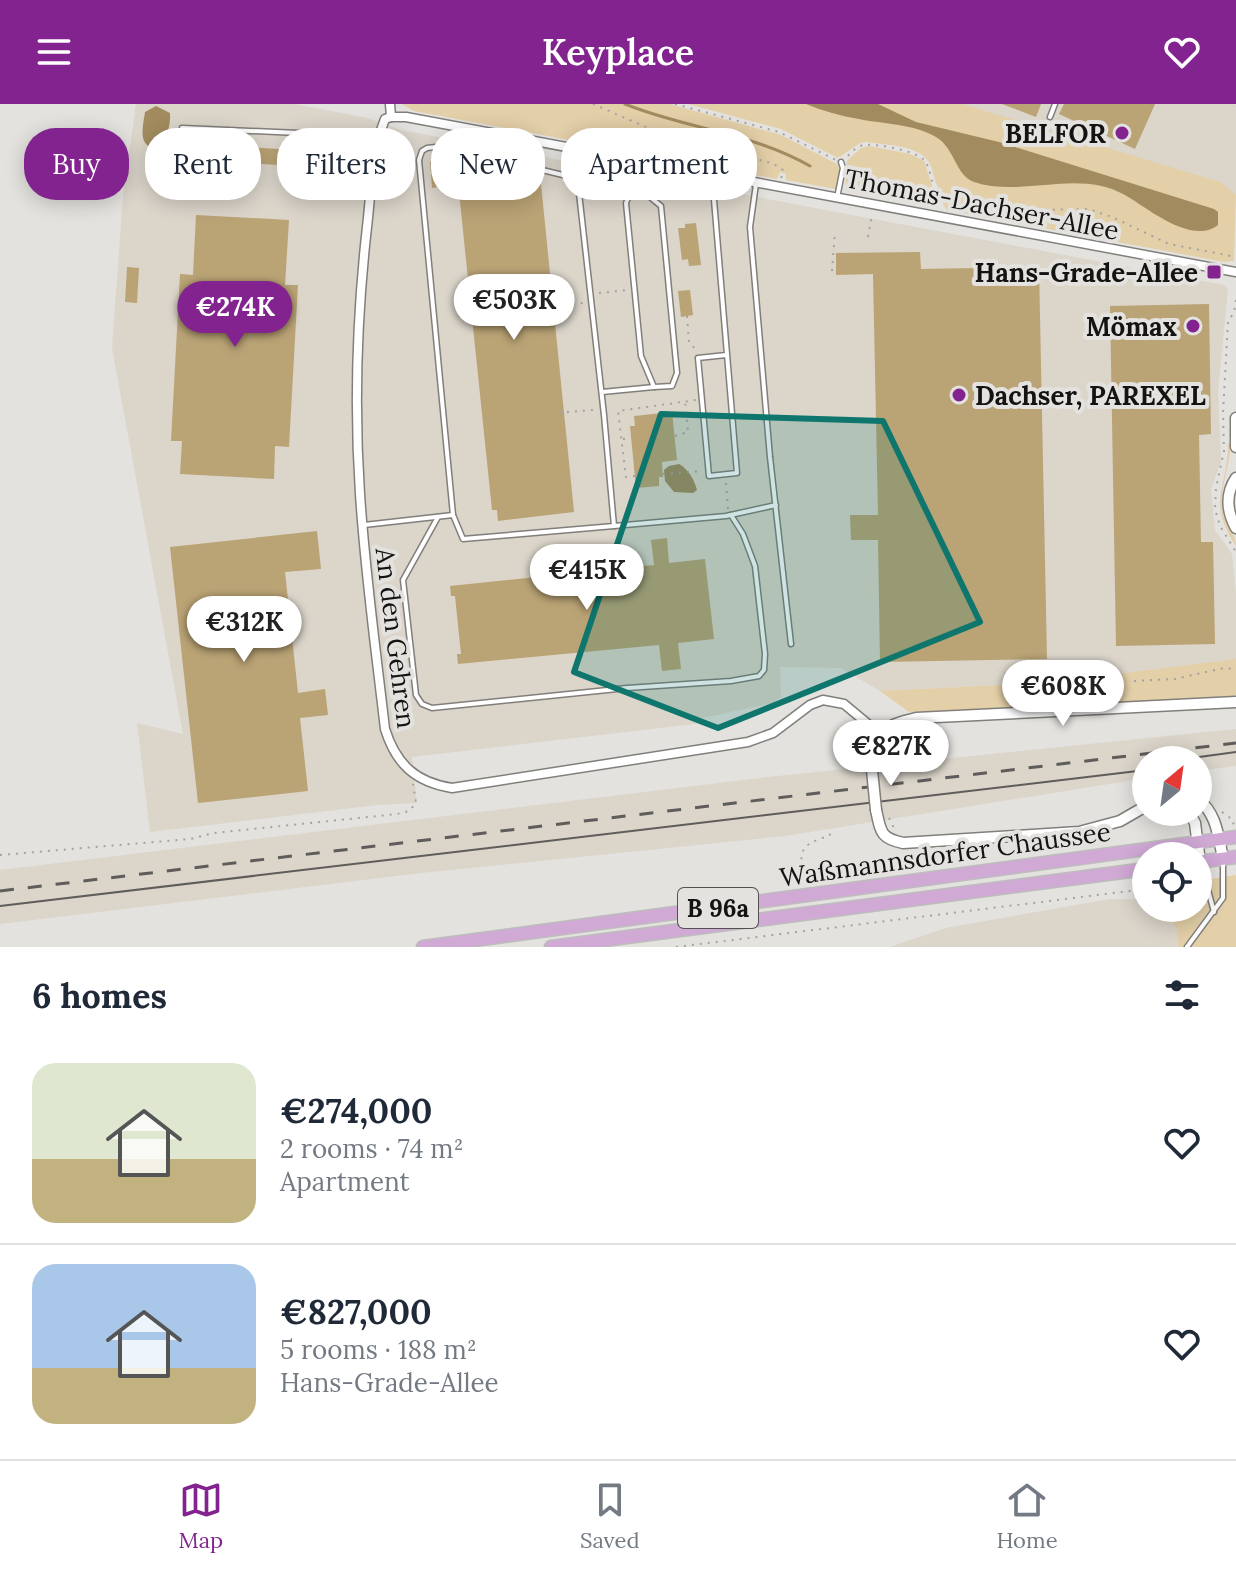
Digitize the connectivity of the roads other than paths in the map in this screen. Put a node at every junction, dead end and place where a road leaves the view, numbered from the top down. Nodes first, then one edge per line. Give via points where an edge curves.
1 (390, 104) edge
2 (1055, 104) edge
3 (391, 117) junction
4 (1050, 117) dead end
5 (382, 128) edge
6 (561, 145) edge
7 (841, 162) road end
8 (757, 182) edge
9 (837, 198) junction
10 (371, 200) edge
11 (627, 200) edge
12 (654, 200) edge
13 (712, 200) edge
14 (754, 200) edge
15 (1236, 272) edge
16 (726, 355) junction
17 (654, 387) junction
18 (602, 392) junction
19 (1236, 418) edge
20 (1236, 447) edge
21 (1236, 478) edge
22 (776, 505) junction
23 (453, 515) junction
24 (729, 515) junction
25 (438, 517) junction
26 (362, 525) junction
27 (614, 526) junction
28 (1236, 528) edge
29 (791, 644) dead end
30 (1236, 702) edge
31 (880, 734) junction
32 (1132, 814) edge
33 (1212, 814) edge
34 (1195, 826) edge
35 (1236, 837) edge
36 (1219, 839) junction
37 (1197, 842) joint
38 (1132, 851) edge
39 (1229, 858) edge
40 (1132, 871) edge
41 (1212, 905) edge
42 (1214, 912) junction
43 (423, 947) edge
44 (551, 947) edge
45 (1187, 947) edge

1 - 3 street, An den Gehren
2 - 4 lane
3 - 5 street, An den Gehren
3 - 6 street, Thomas-Dachser-Allee
7 - 9 lane
8 - 9 street, Thomas-Dachser-Allee
9 - 15 street, Thomas-Dachser-Allee
10 - 26 street, An den Gehren via 358,328
11 - 17 lane via 641,356
12 - 17 lane via 661,206 677,373 672,386
13 - 16 lane
14 - 22 lane via 750,227
16 - 16 lane via 698,358 709,476 737,473
17 - 18 lane
18 - 23 lane via 578,184 571,177 444,146 422,151
18 - 27 lane
19 - 20 street
21 - 28 street via 1228,495
22 - 24 lane
22 - 29 lane
23 - 25 lane
23 - 27 lane via 463,539
24 - 25 lane via 755,566 765,654 759,676 432,708 416,695 403,580
24 - 27 lane
25 - 26 lane
26 - 31 street, An den Gehren via 385,729 391,749 417,777 452,788 748,742 773,733 823,700 844,704
30 - 31 street via 916,718 890,724
31 - 32 street, bridge via 872,770 881,833 888,840 1079,832
33 - 36 street
34 - 37 street
35 - 36 main road, Waßmannsdorfer Chaussee / B 96a
36 - 37 main road, Waßmannsdorfer Chaussee / B 96a
36 - 39 street
38 - 43 main road, Waßmannsdorfer Chaussee / B 96a
39 - 42 lane via 1223,898
40 - 44 main road, Waßmannsdorfer Chaussee / B 96a
41 - 42 lane
42 - 45 lane

